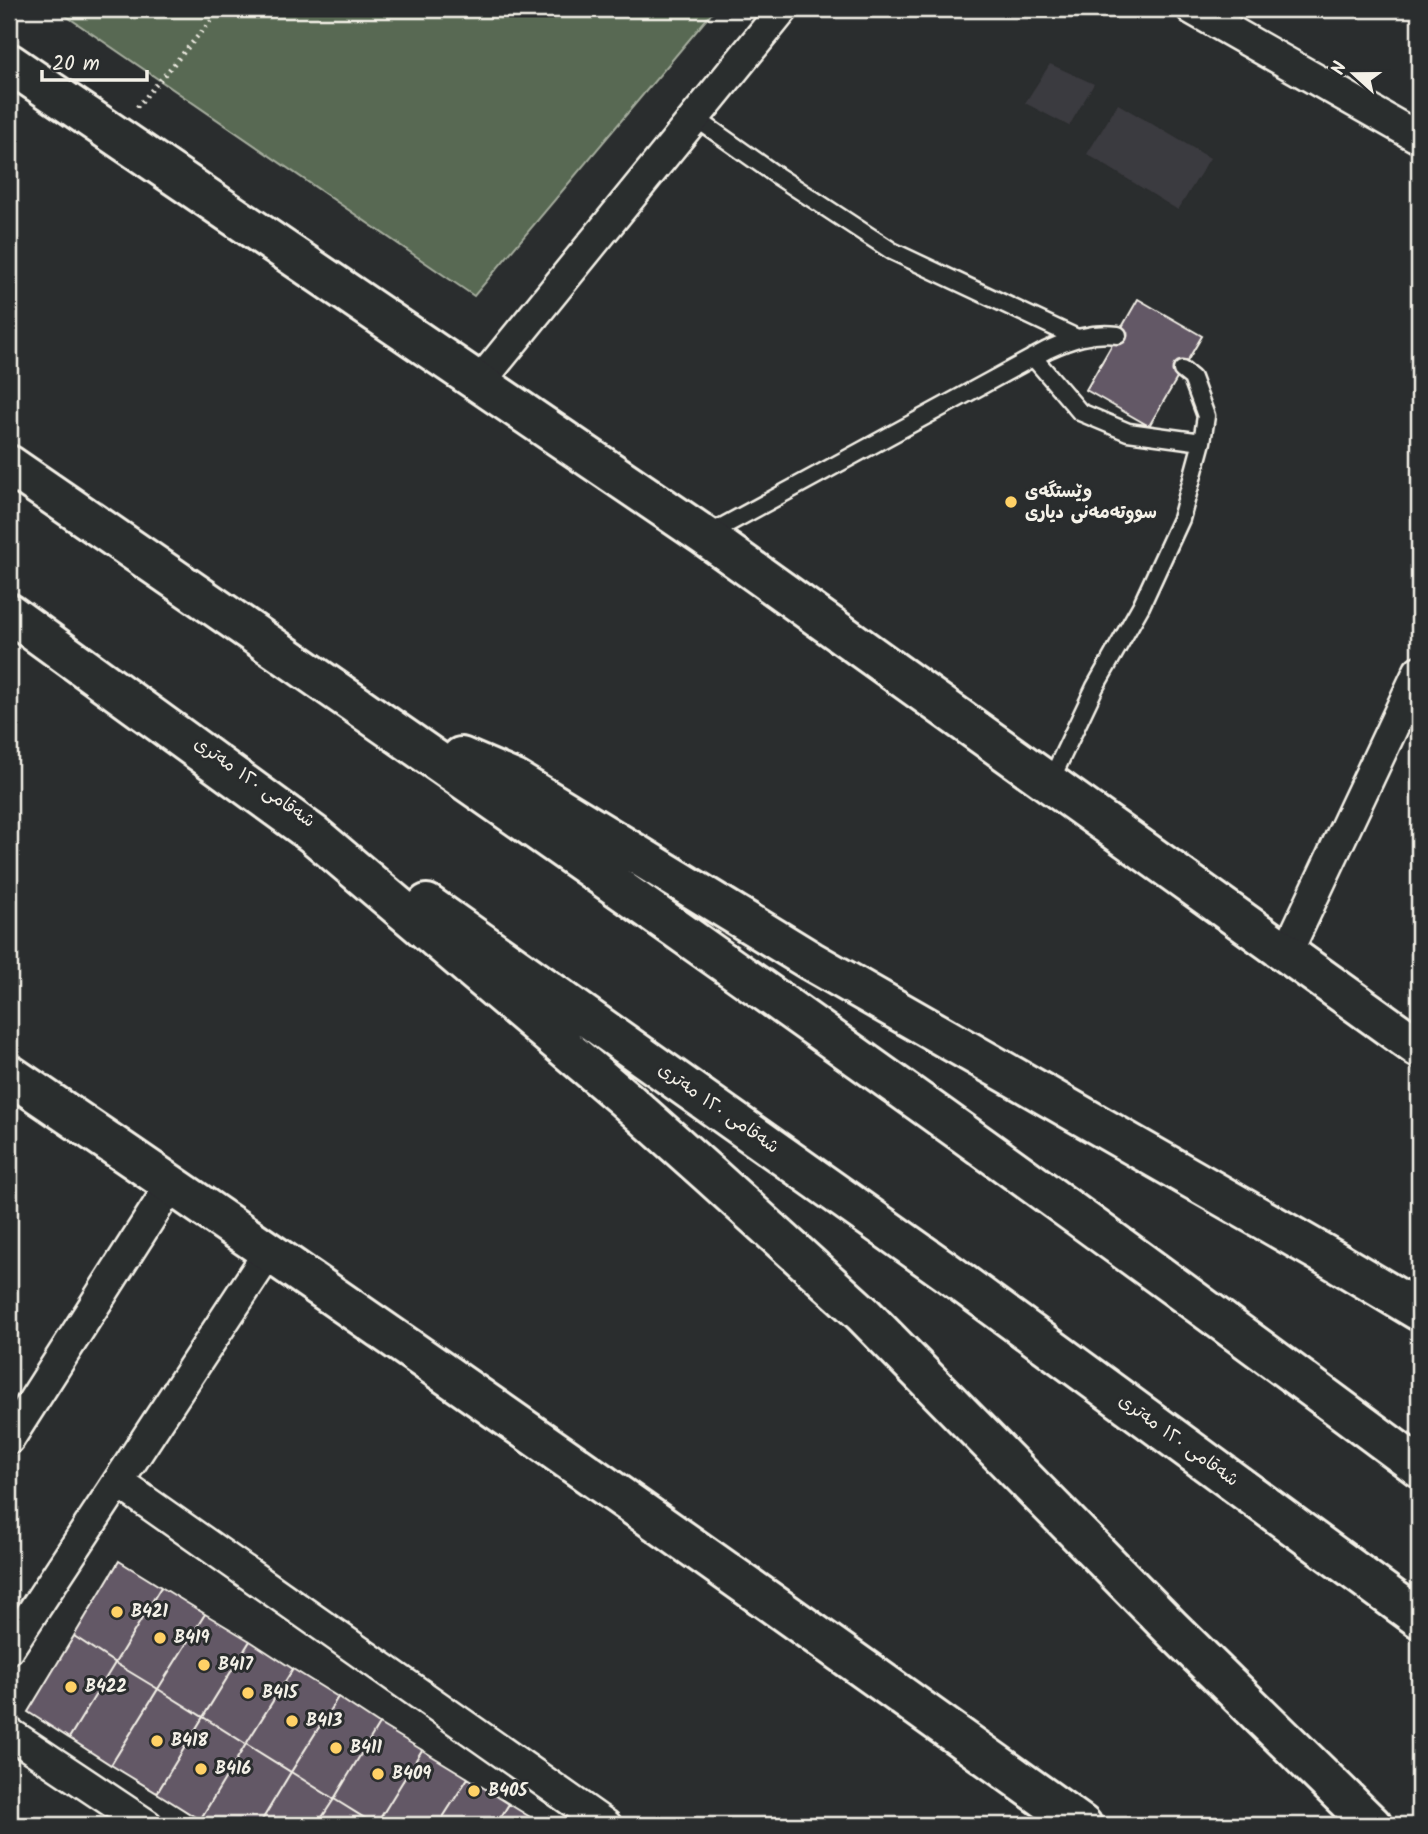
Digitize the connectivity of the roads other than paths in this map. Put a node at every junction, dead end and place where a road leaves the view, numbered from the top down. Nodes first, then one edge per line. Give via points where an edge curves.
1 (783, 9) edge
2 (1192, 9) edge
3 (9, 63) edge
4 (694, 117) junction
5 (1419, 138) edge
6 (1118, 335) dead end
7 (1075, 337) junction
8 (1033, 357) junction
9 (1182, 370) dead end
10 (479, 383) junction
11 (1202, 442) junction
12 (9, 465) edge
13 (705, 536) junction
14 (9, 613) edge
15 (1419, 671) edge
16 (387, 724) junction
17 (1050, 782) junction
18 (1287, 952) junction
19 (1419, 1048) edge
20 (9, 1074) edge
21 (171, 1185) junction
22 (269, 1252) junction
23 (1419, 1311) edge
24 (10, 1434) edge
25 (1419, 1466) edge
26 (118, 1482) junction
27 (1419, 1618) edge
28 (9, 1648) edge
29 (9, 1733) edge
30 (147, 1825) edge
31 (606, 1825) edge
32 (1082, 1825) edge
33 (1373, 1825) edge

1 - 4 street
2 - 5 street
3 - 10 main road
4 - 7 lane via 892,251
4 - 10 street
6 - 7 lane
7 - 8 lane
8 - 11 lane via 1080,412 1128,432
8 - 13 lane
9 - 11 lane via 1192,378 1206,416
10 - 13 main road
11 - 17 lane via 1181,519
12 - 16 main road
13 - 17 main road
14 - 27 main road, شەقامی ١٢٠ مەتری via 936,1264
14 - 33 main road via 313,834 700,1165 863,1314 1170,1627
15 - 18 street
16 - 23 main road via 515,780 811,961
16 - 25 main road via 850,1052
17 - 18 main road
18 - 19 main road
20 - 21 main road
21 - 22 main road
21 - 24 street
22 - 26 street
22 - 32 main road via 751,1587
26 - 28 street
26 - 31 street
29 - 30 street

